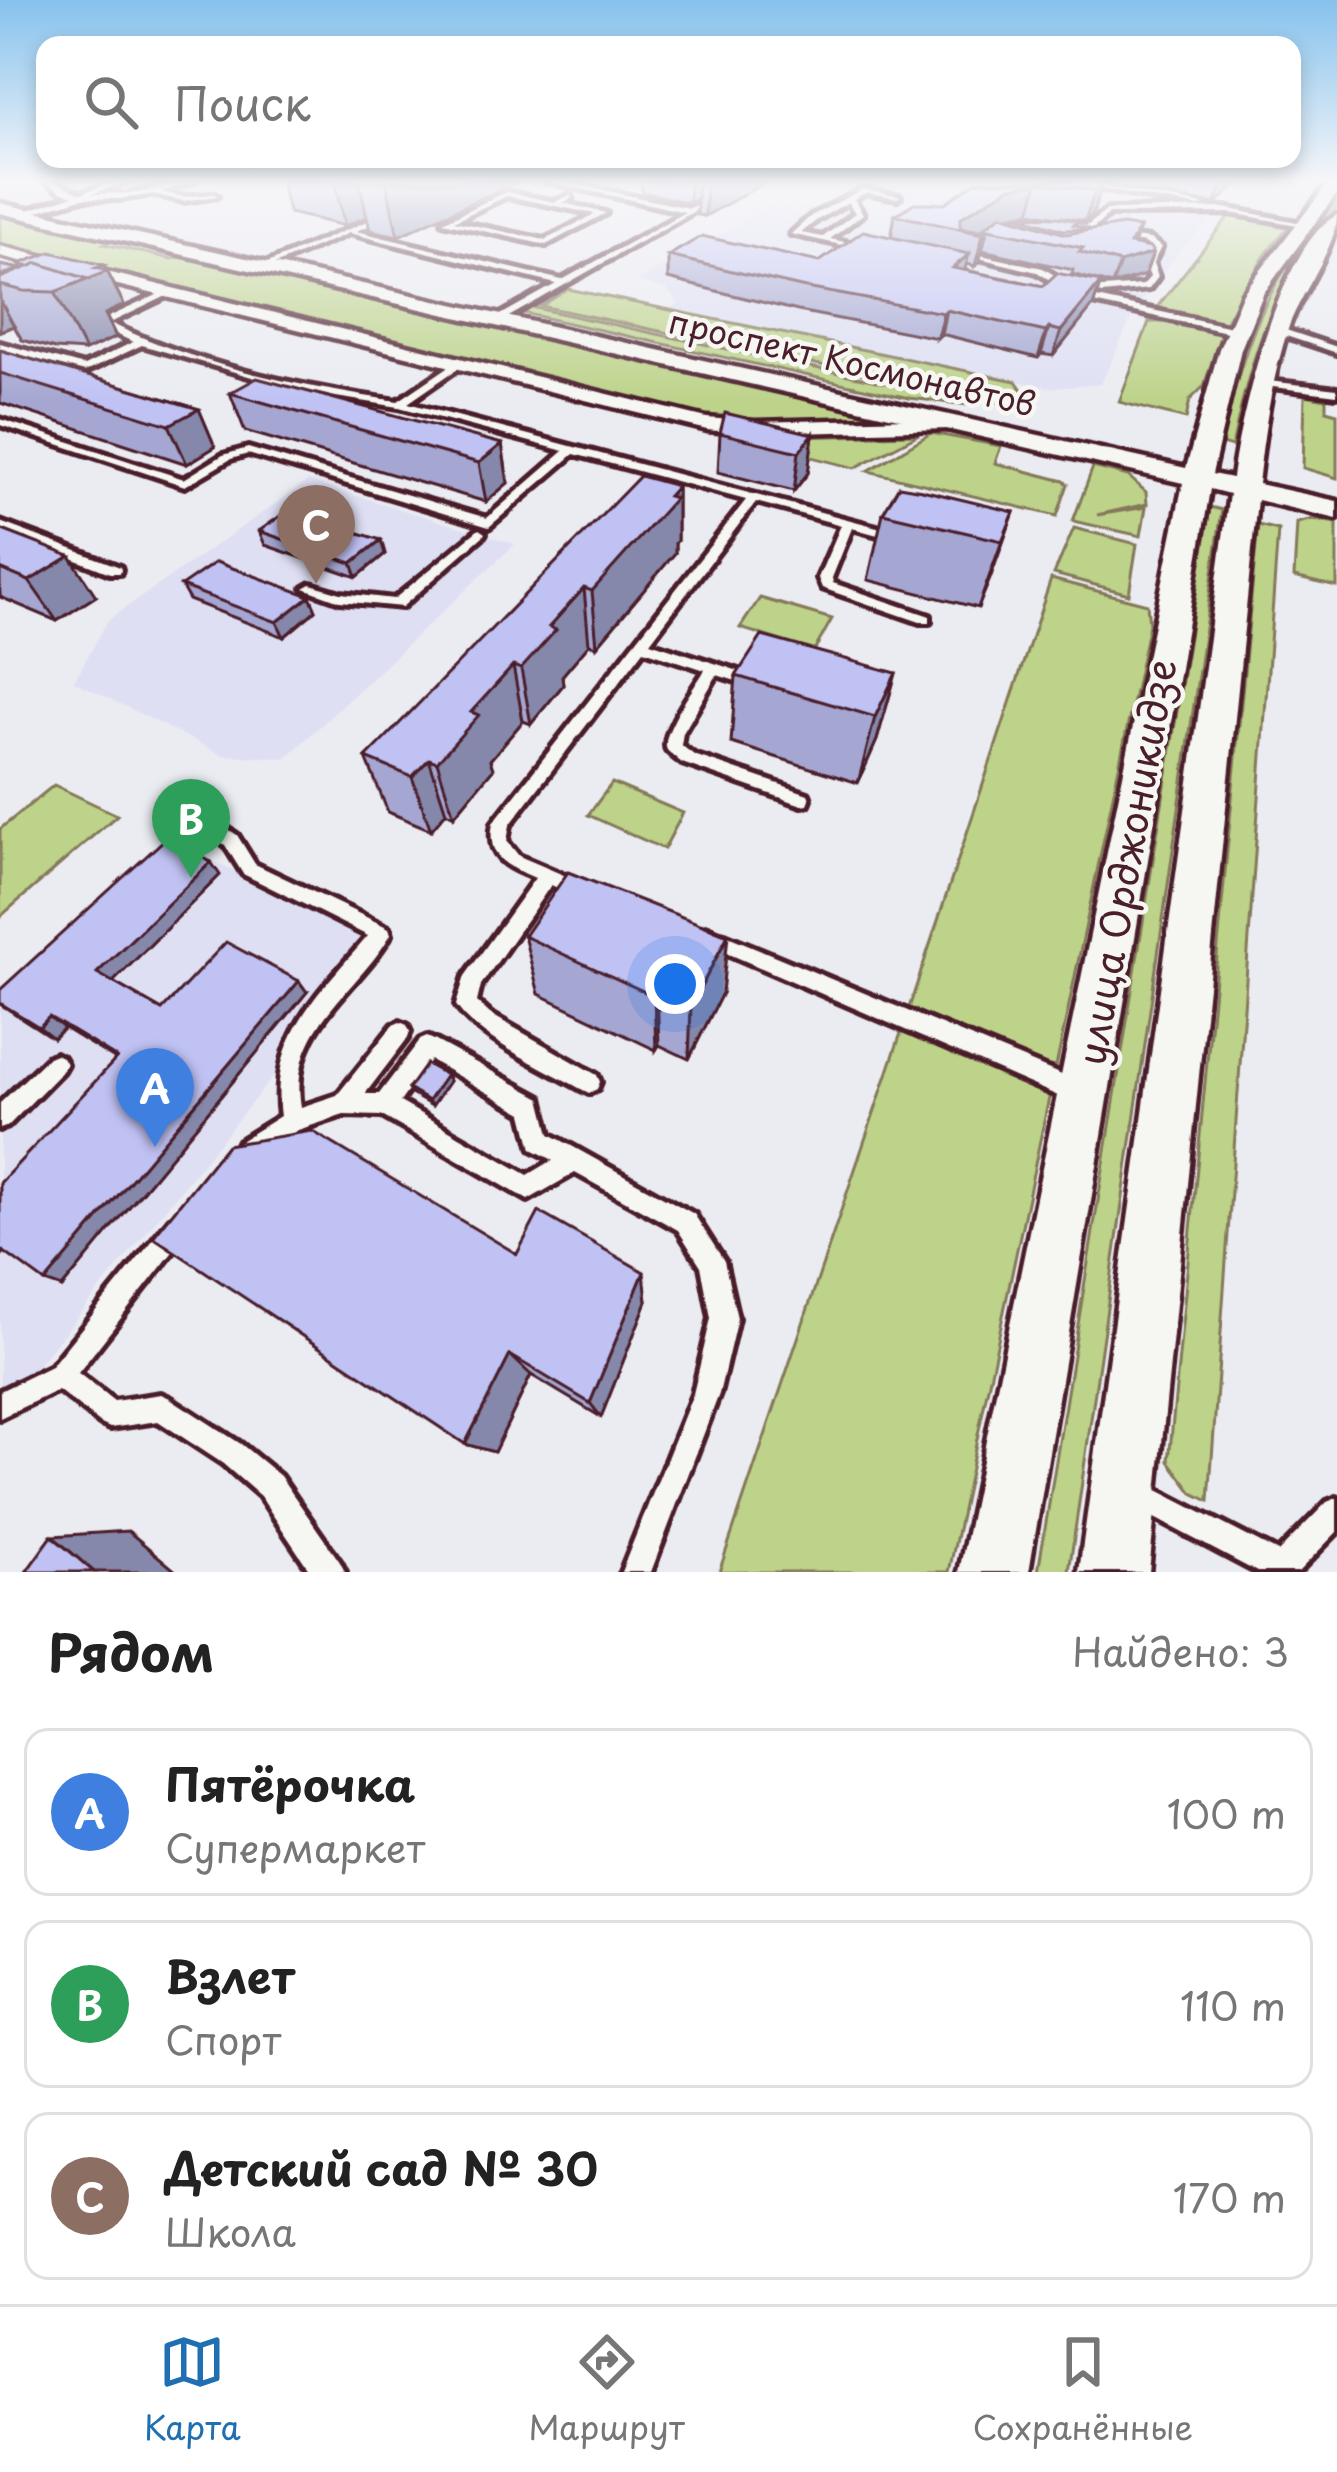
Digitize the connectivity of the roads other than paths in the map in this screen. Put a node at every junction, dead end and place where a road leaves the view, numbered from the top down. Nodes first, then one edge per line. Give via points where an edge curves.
1 (18, 254) edge
2 (219, 254) edge
3 (292, 254) edge
4 (444, 254) edge
5 (614, 254) edge
6 (960, 254) edge
7 (968, 254) edge
8 (1156, 254) edge
9 (1281, 254) edge
10 (1318, 254) edge
11 (267, 265) junction
12 (943, 266) edge
13 (562, 283) junction
14 (1050, 290) edge
15 (171, 292) junction
16 (502, 317) junction
17 (84, 318) edge
18 (105, 322) junction
19 (1274, 329) junction
20 (1236, 331) junction
21 (14, 336) edge
22 (141, 342) junction
23 (0, 344) edge
24 (1337, 350) edge
25 (33, 356) junction
26 (460, 363) junction
27 (0, 374) edge
28 (265, 375) junction
29 (1260, 383) junction
30 (237, 391) edge
31 (1337, 392) edge
32 (400, 404) junction
33 (950, 423) junction
34 (2, 424) edge
35 (571, 451) junction
36 (1221, 476) junction
37 (1337, 493) edge
38 (753, 499) junction
39 (1337, 510) edge
40 (848, 524) junction
41 (0, 526) edge
42 (479, 533) dead end
43 (905, 538) edge
44 (115, 570) dead end
45 (311, 588) dead end
46 (925, 619) dead end
47 (642, 644) junction
48 (712, 671) junction
49 (765, 685) edge
50 (802, 799) dead end
51 (187, 809) dead end
52 (547, 876) junction
53 (603, 899) edge
54 (679, 927) edge
55 (400, 1032) dead end
56 (55, 1064) dead end
57 (589, 1082) dead end
58 (1084, 1096) junction
59 (344, 1104) junction
60 (383, 1105) junction
61 (0, 1118) edge
62 (292, 1121) junction
63 (232, 1158) edge
64 (576, 1160) junction
65 (189, 1212) edge
66 (60, 1375) junction
67 (0, 1405) edge
68 (1125, 1487) junction
69 (1337, 1511) edge
70 (314, 1566) edge
71 (636, 1572) edge
72 (994, 1572) edge
73 (1114, 1572) edge

1 - 15 street
2 - 11 street, проспект Космонавтов
3 - 11 lane
4 - 13 lane
5 - 13 lane
6 - 12 lane
7 - 8 lane via 1102,291 1151,282
9 - 20 street, улица Орджоникидзе
10 - 19 street, улица Орджоникидзе
11 - 16 street, проспект Космонавтов
13 - 16 lane
14 - 20 lane
15 - 18 lane
15 - 26 street
16 - 33 street, проспект Космонавтов
16 - 36 street, проспект Космонавтов
17 - 18 lane
18 - 22 lane
19 - 24 lane
19 - 29 street, улица Орджоникидзе
20 - 36 street, улица Орджоникидзе
21 - 23 lane
22 - 25 lane via 85,369
22 - 28 lane
23 - 25 lane
25 - 27 lane
26 - 32 lane
26 - 33 street via 722,426
28 - 30 lane
28 - 32 lane
29 - 31 lane
29 - 36 street, улица Орджоникидзе
32 - 35 lane
33 - 36 street, проспект Космонавтов
34 - 35 lane via 185,483 248,451 489,523
35 - 38 lane
36 - 37 street, проспект Космонавтов
36 - 39 street, проспект Космонавтов
36 - 58 street, улица Орджоникидзе
36 - 68 street, улица Орджоникидзе
38 - 40 lane
38 - 47 lane
40 - 43 lane
40 - 46 lane via 827,585
41 - 44 lane
42 - 45 lane via 397,604
47 - 48 lane
47 - 52 lane via 502,824 498,842 513,861
48 - 49 lane
48 - 50 lane via 673,747
51 - 62 lane via 231,840 249,869 382,934 287,1062
52 - 53 lane
52 - 57 lane via 472,982 466,1005
54 - 58 lane
55 - 59 lane
56 - 61 lane
58 - 72 street, улица Орджоникидзе
59 - 60 lane
59 - 62 lane
60 - 64 lane via 528,1188
60 - 64 lane via 427,1047 533,1106 540,1141
62 - 63 lane
64 - 71 lane via 686,1222 712,1261 724,1318 706,1394
65 - 66 lane
66 - 67 lane
66 - 70 lane via 110,1414 161,1407 218,1445 272,1487
68 - 69 lane via 1281,1569
68 - 73 street, улица Орджоникидзе

